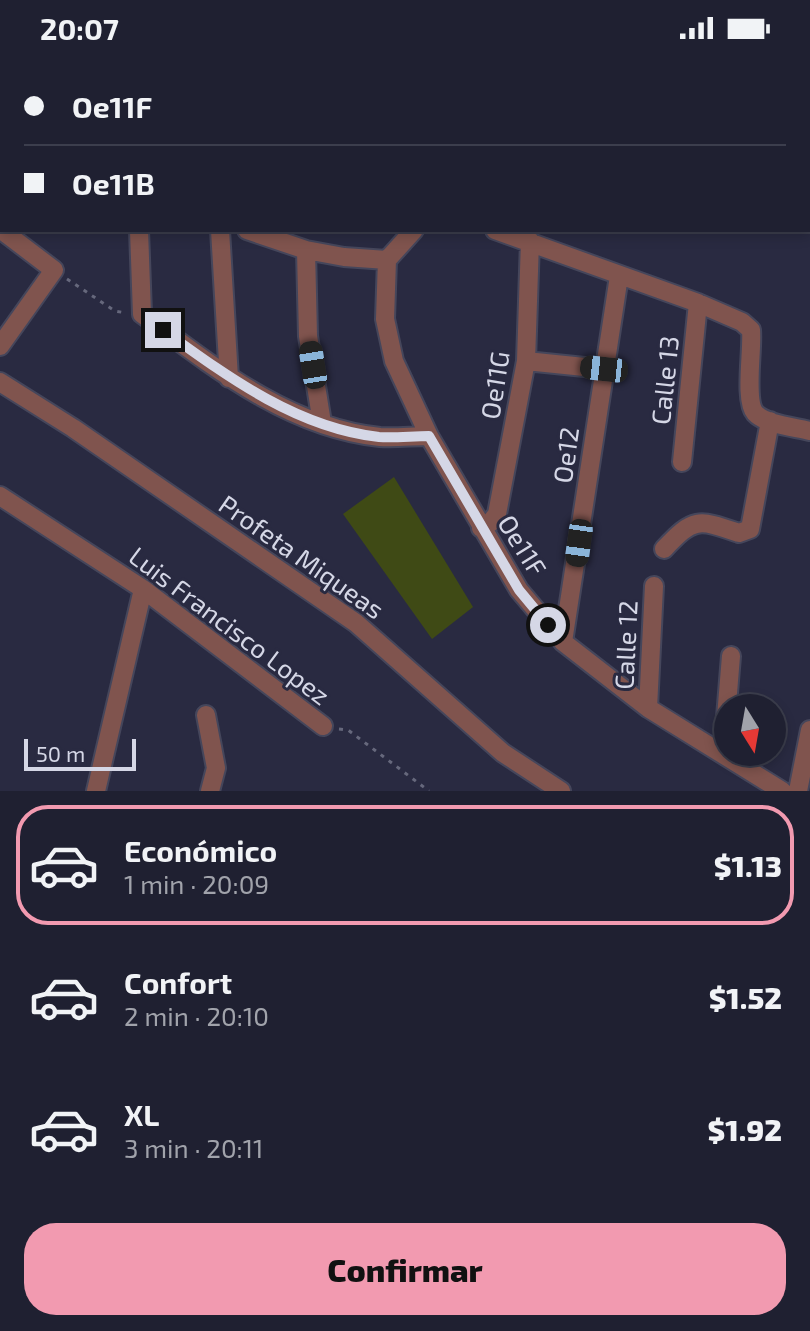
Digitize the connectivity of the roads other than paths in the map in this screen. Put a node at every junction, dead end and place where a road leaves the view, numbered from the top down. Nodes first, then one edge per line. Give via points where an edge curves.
1 (4, 232) edge
2 (139, 232) edge
3 (220, 232) edge
4 (253, 232) edge
5 (412, 232) edge
6 (501, 232) edge
7 (530, 241) junction
8 (306, 250) junction
9 (387, 260) junction
10 (619, 276) junction
11 (698, 303) junction
12 (0, 346) edge
13 (526, 361) junction
14 (604, 369) junction
15 (229, 378) junction
16 (0, 382) edge
17 (770, 421) junction
18 (322, 423) junction
19 (810, 431) edge
20 (429, 436) junction
21 (682, 462) dead end
22 (0, 496) edge
23 (481, 528) junction
24 (664, 549) dead end
25 (654, 586) dead end
26 (143, 589) junction
27 (563, 642) junction
28 (731, 656) dead end
29 (728, 694) edge
30 (648, 708) junction
31 (206, 715) dead end
32 (323, 726) road end
33 (810, 730) edge
34 (714, 748) edge
35 (742, 766) edge
36 (96, 791) edge
37 (210, 791) edge
38 (561, 791) edge
39 (782, 791) edge
40 (798, 791) edge

1 - 12 street via 54,270
2 - 15 street via 142,314
3 - 15 street
4 - 8 street
5 - 9 street
6 - 7 street
7 - 10 street
7 - 13 street, Oe11G
8 - 9 street
8 - 18 street via 308,336
9 - 20 street, Oe11F via 385,319 394,361
10 - 11 street
10 - 14 street, Oe12
11 - 17 street via 751,330 750,401 756,414
11 - 21 street, Calle 13
13 - 14 street
13 - 23 street, Oe11G via 497,514
14 - 27 street, Oe12
15 - 18 street
16 - 38 street, Profeta Miqueas via 356,623 503,753
17 - 19 street
17 - 24 street via 750,529 739,533 695,522
18 - 20 street via 379,437
20 - 23 street, Oe11F
22 - 26 street, Luis Francisco Lopez
23 - 27 street, Oe11F via 519,590
25 - 30 street, Calle 12
26 - 32 street, Luis Francisco Lopez
26 - 36 street
27 - 30 street, Oe11F
28 - 29 street
30 - 34 street, Oe11F
31 - 37 street via 216,768
33 - 40 street
35 - 39 street, Oe11F

